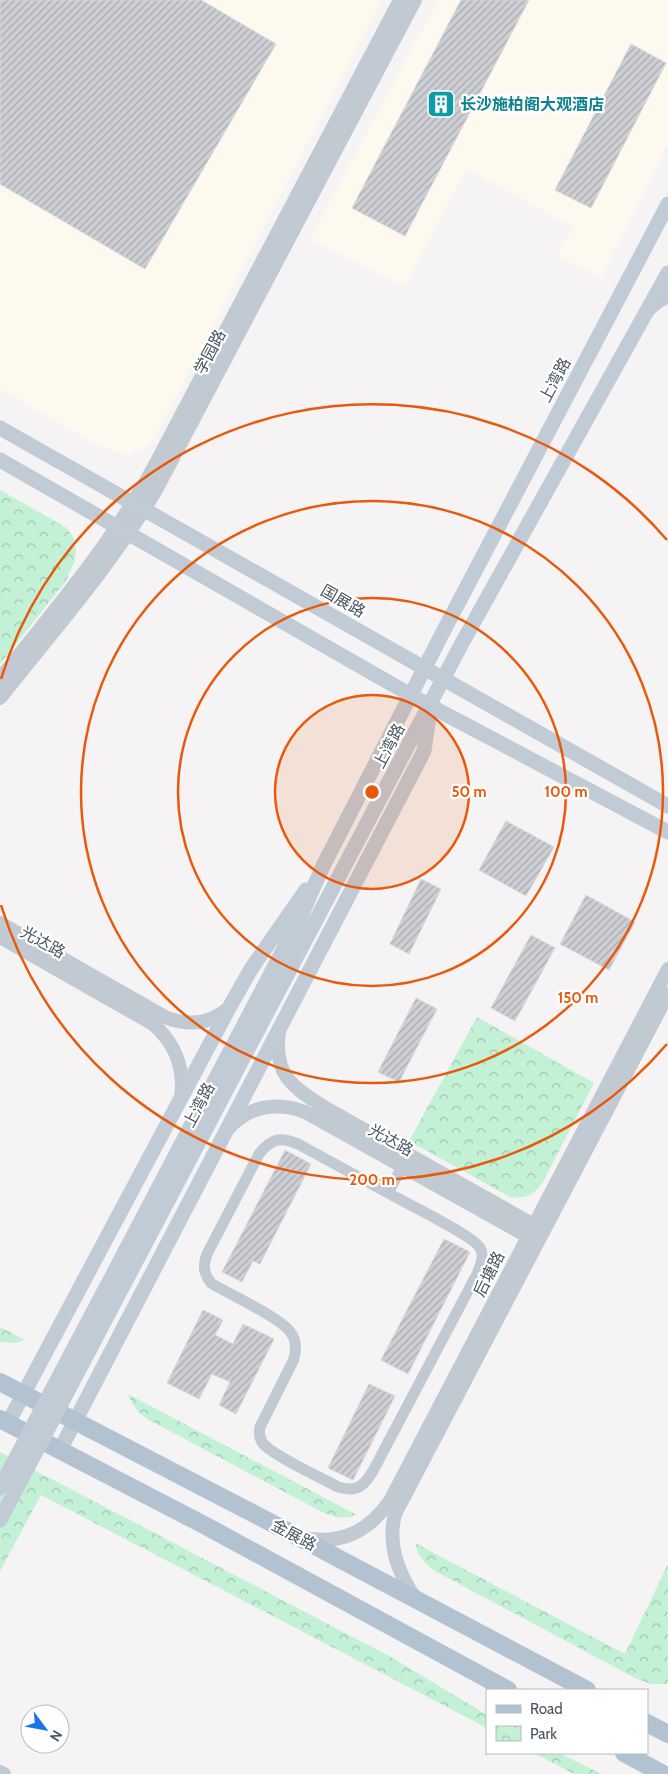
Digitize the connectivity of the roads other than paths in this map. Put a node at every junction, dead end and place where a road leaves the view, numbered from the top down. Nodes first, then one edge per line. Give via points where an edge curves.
1 (400, 0) edge
2 (415, 0) edge
3 (668, 204) edge
4 (668, 273) edge
5 (668, 296) edge
6 (647, 312) junction
7 (0, 428) edge
8 (0, 460) edge
9 (139, 506) junction
10 (123, 531) junction
11 (425, 668) junction
12 (0, 679) edge
13 (444, 679) junction
14 (411, 695) junction
15 (0, 698) edge
16 (430, 706) junction
17 (668, 806) edge
18 (668, 832) edge
19 (323, 866) junction
20 (0, 923) edge
21 (0, 938) edge
22 (668, 969) edge
23 (668, 994) edge
24 (229, 1008) junction
25 (280, 1027) junction
26 (181, 1099) junction
27 (225, 1133) junction
28 (402, 1166) junction
29 (388, 1192) junction
30 (536, 1234) junction
31 (127, 1264) junction
32 (0, 1382) edge
33 (23, 1394) junction
34 (4, 1421) edge
35 (75, 1421) junction
36 (60, 1450) junction
37 (0, 1488) edge
38 (0, 1520) edge
39 (299, 1537) junction
40 (415, 1598) junction
41 (506, 1689) edge
42 (584, 1689) edge
43 (648, 1724) edge
44 (668, 1734) edge
45 (626, 1754) edge
46 (0, 1772) edge
47 (4, 1774) edge
48 (663, 1774) edge

1 - 9 street, 学园路 via 208,365
2 - 9 street, 学园路 via 177,453
3 - 11 main road, 上湾路
4 - 6 main road, 上湾路
5 - 6 street
6 - 13 main road, 上湾路
7 - 9 main road, 国展路
8 - 10 main road
9 - 10 street, 学园路
9 - 11 main road, 国展路
10 - 12 street, 学园路
10 - 14 main road
10 - 15 street, 学园路 via 110,560
11 - 13 main road, 国展路
11 - 14 main road, 上湾路
13 - 16 main road, 上湾路
13 - 17 main road, 国展路
14 - 16 main road
14 - 19 main road, 上湾路
16 - 18 main road
16 - 25 main road, 上湾路 via 424,751
16 - 31 main road, 上湾路
19 - 24 main road, 上湾路 via 256,962
19 - 31 main road, 上湾路
20 - 24 street, 光达路 via 167,1018 181,1023 207,1021
21 - 26 street, 光达路 via 154,1024 171,1042 178,1061
22 - 30 street, 后塘路
23 - 30 street, 后塘路
24 - 26 main road, 上湾路
25 - 27 main road, 上湾路
25 - 30 street, 光达路 via 277,1048 280,1067 301,1092
26 - 33 main road, 上湾路
27 - 28 street, 光达路 via 252,1111 266,1106 292,1107
27 - 35 main road, 上湾路
28 - 29 street
28 - 30 street, 光达路
29 - 29 street via 298,1144 278,1140 258,1154 204,1263 204,1272 211,1283 279,1322 293,1334 294,1359 260,1427 261,1442 274,1453 346,1489 362,1486 374,1469 477,1274 483,1255 480,1247 467,1236
30 - 39 street, 后塘路 via 383,1511 365,1528 344,1536 320,1540
30 - 40 street, 后塘路 via 395,1514 392,1527 394,1555
31 - 37 main road, 上湾路, bridge
31 - 38 main road, 上湾路, bridge
32 - 33 main road, 金展路
33 - 34 main road, 上湾路
33 - 35 main road, 金展路
34 - 36 main road
35 - 36 main road, 上湾路
35 - 39 main road, 金展路
36 - 41 main road
39 - 40 main road, 金展路
40 - 42 main road, 金展路
43 - 44 main road
45 - 48 main road
46 - 47 street

